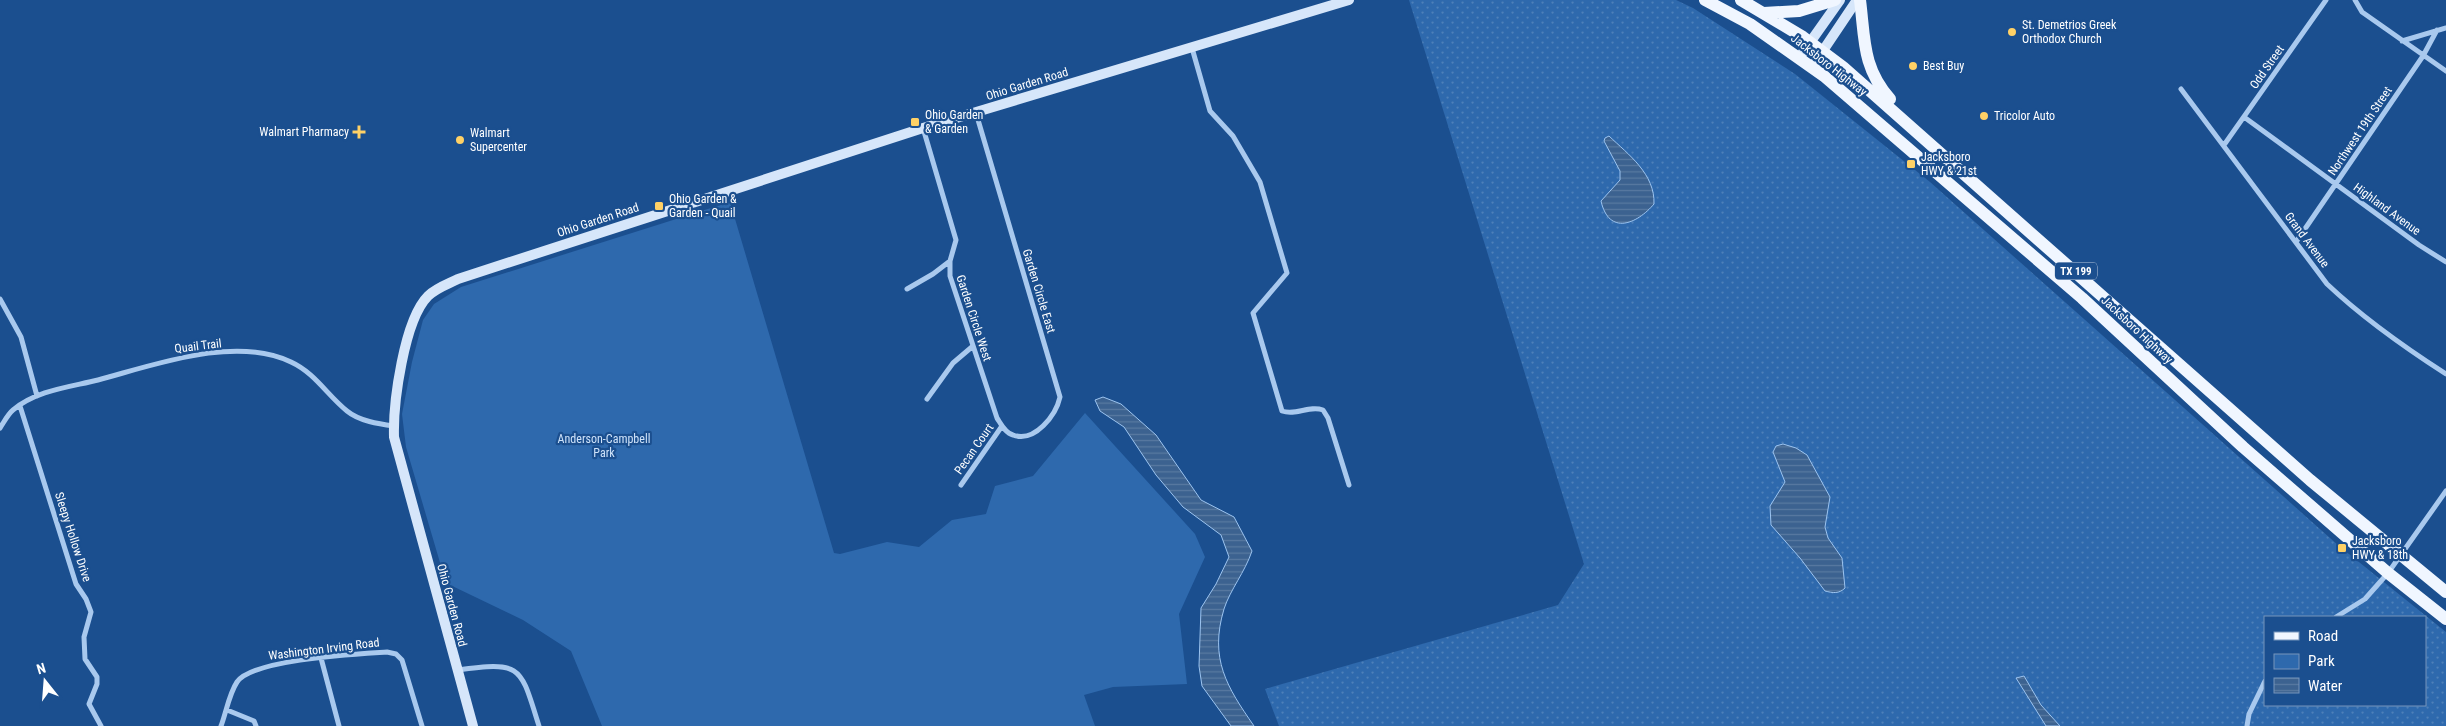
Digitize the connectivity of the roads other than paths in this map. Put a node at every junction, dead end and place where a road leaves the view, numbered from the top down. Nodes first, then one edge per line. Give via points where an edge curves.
1 (1348, 0) edge
2 (1705, 0) edge
3 (1741, 0) edge
4 (1835, 0) edge
5 (1840, 0) edge
6 (1858, 0) edge
7 (2326, 0) edge
8 (2355, 0) edge
9 (1764, 13) junction
10 (2446, 28) edge
11 (2437, 30) junction
12 (2402, 41) junction
13 (1810, 43) junction
14 (1192, 47) junction
15 (1822, 51) junction
16 (2423, 56) junction
17 (1799, 58) junction
18 (1812, 67) junction
19 (2446, 71) edge
20 (2181, 89) dead end
21 (976, 112) junction
22 (2244, 117) junction
23 (923, 128) junction
24 (1919, 133) junction
25 (2224, 145) junction
26 (2336, 184) junction
27 (2296, 242) junction
28 (950, 261) junction
29 (2446, 262) edge
30 (907, 289) dead end
31 (0, 299) edge
32 (2108, 299) junction
33 (2096, 311) junction
34 (973, 346) junction
35 (2446, 374) edge
36 (37, 396) junction
37 (927, 399) dead end
38 (20, 406) junction
39 (394, 426) junction
40 (1002, 426) junction
41 (0, 428) edge
42 (961, 484) dead end
43 (1349, 485) dead end
44 (2446, 491) edge
45 (2401, 555) junction
46 (2388, 573) junction
47 (2446, 592) edge
48 (2338, 616) edge
49 (2446, 619) edge
50 (321, 658) junction
51 (457, 670) junction
52 (2264, 683) edge
53 (227, 710) junction
54 (101, 726) edge
55 (221, 726) edge
56 (256, 726) edge
57 (339, 726) edge
58 (422, 726) edge
59 (473, 726) edge
60 (539, 726) edge
61 (2247, 726) edge

1 - 14 street, Ohio Garden Road
2 - 17 main road, Jacksboro Highway / TX 199 via 1750,24
3 - 9 main road, Jacksboro Highway / TX 199
4 - 9 main road via 1799,11
5 - 13 street
6 - 15 street
6 - 24 main road via 1871,73
7 - 22 street, Odd Street
8 - 12 street via 2362,12
9 - 13 main road, Jacksboro Highway / TX 199
10 - 11 street
11 - 12 street
11 - 16 street, Northwest 19th Street
12 - 16 street
13 - 15 main road, Jacksboro Highway / TX 199
13 - 17 street
14 - 21 street, Ohio Garden Road
14 - 43 street via 1210,111 1233,136 1260,182 1287,273 1253,313 1282,411 1289,414 1313,407 1323,410
15 - 18 street
15 - 24 main road, Jacksboro Highway / TX 199
16 - 19 street
16 - 26 street, Northwest 19th Street
17 - 18 main road, Jacksboro Highway / TX 199
18 - 33 main road, Jacksboro Highway / TX 199
20 - 25 street, Grand Avenue
21 - 23 street, Ohio Garden Road
21 - 40 street, Garden Circle East via 1060,397 1052,418 1032,433 1012,435
22 - 25 street, Odd Street
22 - 26 street, Highland Avenue
23 - 28 street, Garden Circle West via 956,240
23 - 39 street, Ohio Garden Road via 467,276 442,287 428,296 414,321 395,396
24 - 32 main road, Jacksboro Highway / TX 199
25 - 27 street, Grand Avenue
26 - 27 street, Northwest 19th Street
26 - 29 street, Highland Avenue
27 - 35 street, Grand Avenue via 2328,284 2351,306 2390,337
28 - 30 street
28 - 34 street, Garden Circle West via 950,276
31 - 36 street via 21,337
32 - 33 main road
32 - 45 main road, Jacksboro Highway / TX 199 via 2310,480
33 - 46 main road, Jacksboro Highway / TX 199 via 2243,447
34 - 37 street via 953,363
34 - 40 street, Garden Circle West
36 - 38 street, Quail Trail
36 - 39 street, Quail Trail via 179,357 259,352 290,361 309,373 348,412 377,424
38 - 41 street, Quail Trail
38 - 54 street, Sleepy Hollow Drive via 76,584 91,612 84,637 85,659 97,677 89,704
39 - 51 street, Ohio Garden Road via 396,448
40 - 42 street, Pecan Court
44 - 45 street
45 - 46 street
45 - 47 main road, Jacksboro Highway / TX 199
46 - 48 street via 2365,600
46 - 49 main road, Jacksboro Highway / TX 199
50 - 53 street, Washington Irving Road via 268,666 248,673 237,682
50 - 57 street
50 - 58 street, Washington Irving Road via 396,654 402,660
51 - 59 street, Ohio Garden Road
51 - 60 street via 493,665 507,666 516,671 526,686
52 - 61 street via 2249,714
53 - 55 street, Washington Irving Road
53 - 56 street via 254,722

